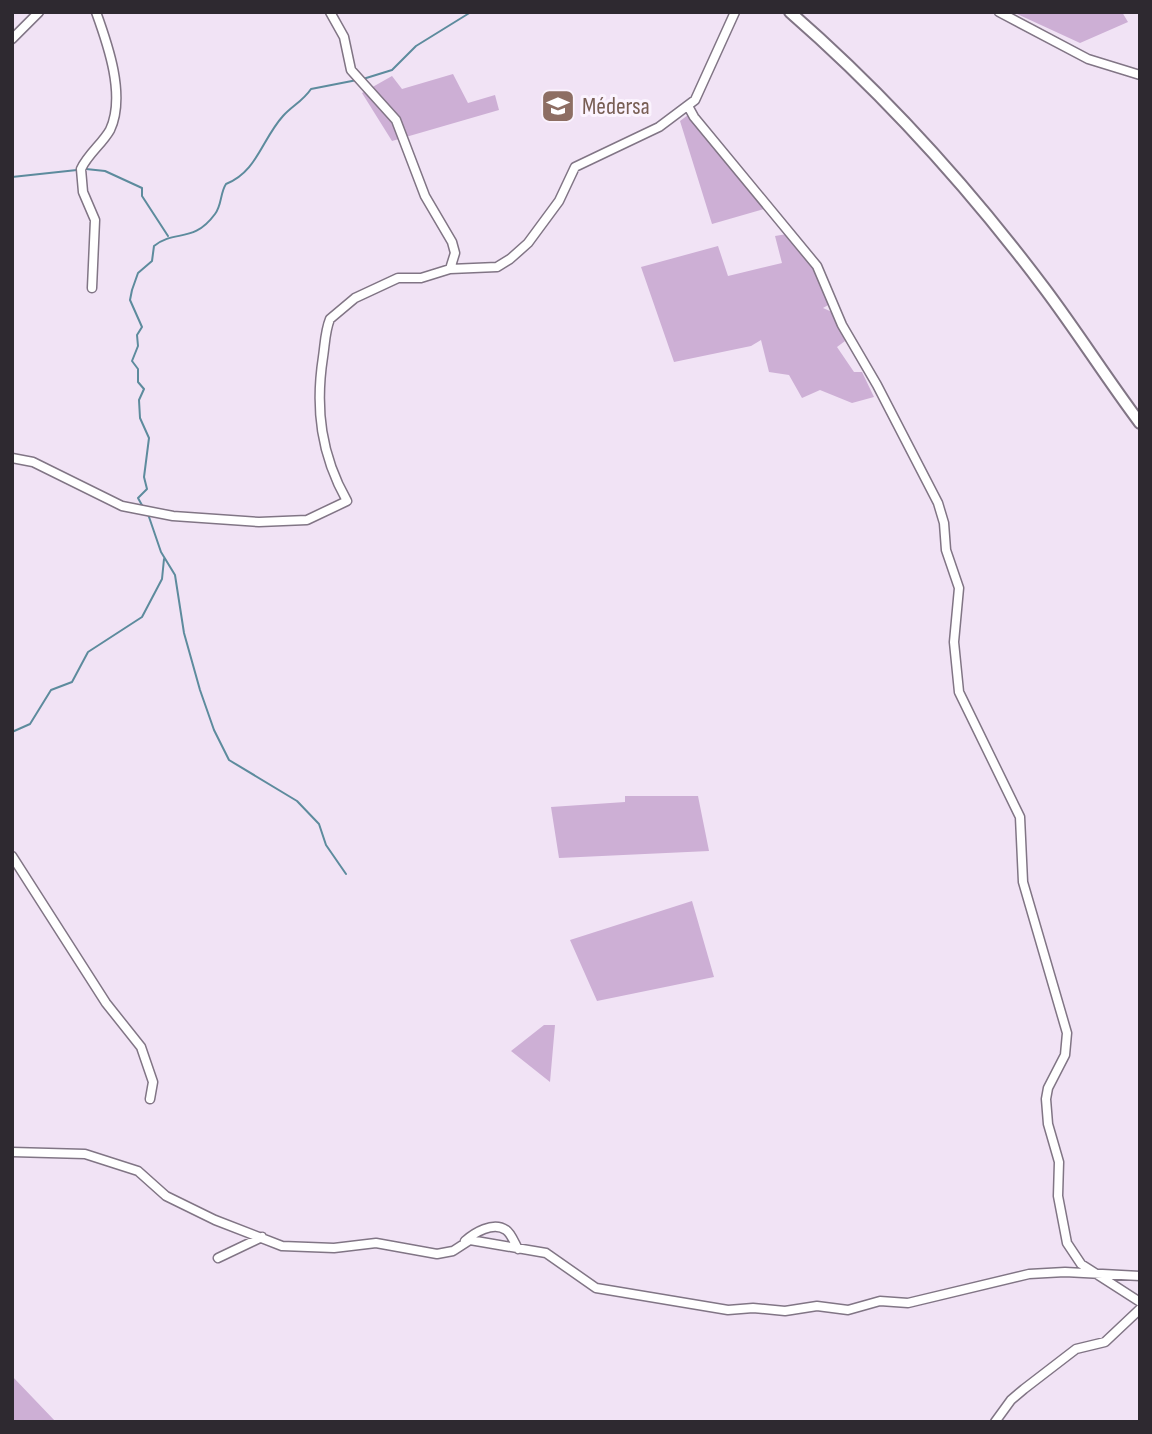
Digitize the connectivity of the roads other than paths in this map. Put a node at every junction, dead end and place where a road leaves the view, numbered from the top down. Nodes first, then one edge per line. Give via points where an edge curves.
1 (39, 12) edge
2 (96, 12) edge
3 (330, 12) edge
4 (735, 12) edge
5 (790, 12) edge
6 (999, 12) edge
7 (12, 39) edge
8 (1140, 75) edge
9 (688, 106) junction
10 (450, 269) junction
11 (92, 288) dead end
12 (1140, 423) edge
13 (12, 458) edge
14 (12, 856) edge
15 (150, 1100) dead end
16 (12, 1152) edge
17 (261, 1237) junction
18 (465, 1241) junction
19 (518, 1249) junction
20 (218, 1258) dead end
21 (1095, 1273) junction
22 (1140, 1276) edge
23 (1140, 1302) edge
24 (1140, 1309) edge
25 (995, 1422) edge

1 - 7 street
2 - 11 street via 107,42 116,97 110,128 81,169 83,192 95,220
3 - 10 street via 344,37 351,69 396,120 425,196 452,242 455,253
4 - 9 street via 702,90
5 - 12 main road via 875,90 999,231
6 - 8 street via 1087,59
9 - 10 street via 659,127 575,167 558,201 510,260 497,267
9 - 21 street via 817,265 842,325 942,514 946,550 959,588 954,642 958,692 1020,817 1023,881 1067,1033 1065,1055 1046,1098 1059,1162 1058,1196 1065,1231 1070,1250
10 - 13 street via 384,283 355,298 330,319 318,388 320,419 334,478 347,501 320,516 259,522 133,510 33,462
14 - 15 street via 100,993 141,1047 153,1082
16 - 17 street via 85,1154 138,1171 166,1196
17 - 18 street via 297,1248 376,1243 437,1254 453,1251
17 - 20 street
18 - 19 street
18 - 19 street via 474,1232 502,1228
19 - 21 street via 555,1257 596,1288 728,1310 785,1311 817,1306 855,1310 880,1301 908,1303 955,1294 1029,1274
21 - 22 street
21 - 23 street
24 - 25 street via 1105,1342 1076,1349 1052,1367 1011,1400

